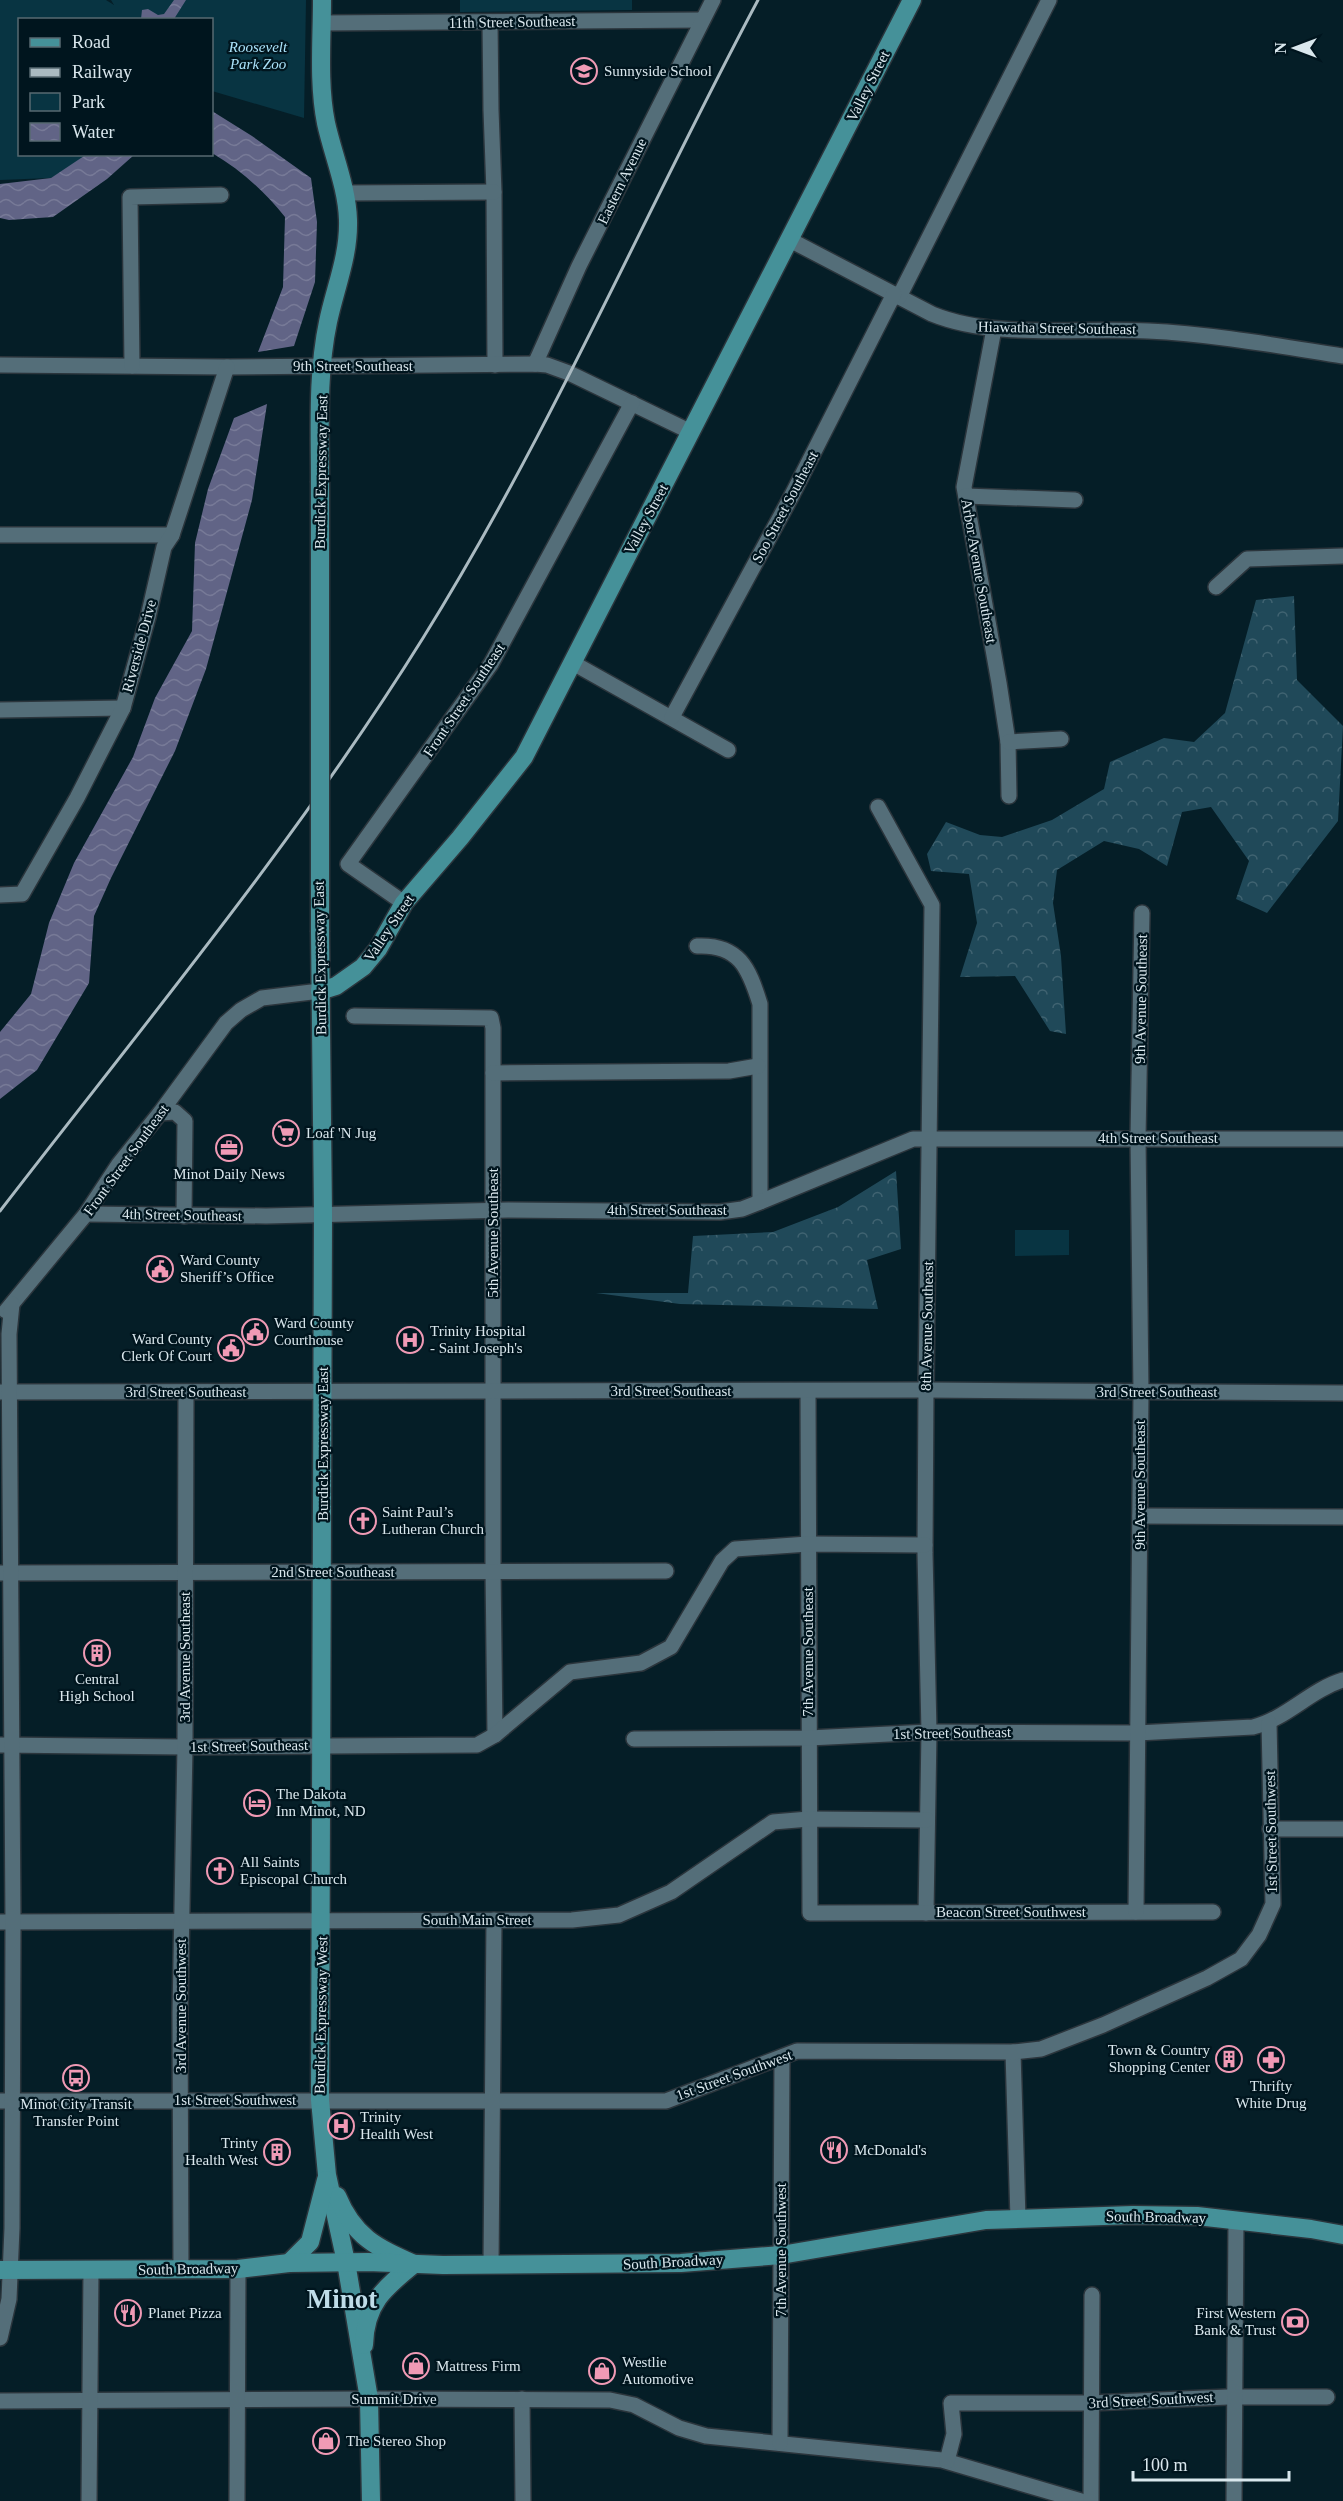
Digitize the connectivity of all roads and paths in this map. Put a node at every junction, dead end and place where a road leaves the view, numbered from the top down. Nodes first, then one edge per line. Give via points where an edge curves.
1 (322, 0) edge
2 (713, 0) edge
3 (912, 0) edge
4 (1050, 0) edge
5 (702, 20) junction
6 (490, 22) junction
7 (322, 23) junction
8 (494, 192) junction
9 (344, 193) junction
10 (221, 195) dead end
11 (790, 240) junction
12 (897, 296) junction
13 (994, 329) junction
14 (1343, 356) edge
15 (535, 364) junction
16 (0, 365) edge
17 (495, 365) junction
18 (132, 366) junction
19 (322, 366) junction
20 (227, 367) junction
21 (632, 403) junction
22 (691, 432) junction
23 (966, 496) junction
24 (1074, 500) dead end
25 (0, 535) edge
26 (172, 535) junction
27 (1343, 556) edge
28 (1216, 587) dead end
29 (573, 663) junction
30 (123, 708) junction
31 (0, 710) edge
32 (672, 717) junction
33 (1061, 739) dead end
34 (1008, 742) junction
35 (728, 750) dead end
36 (1009, 795) dead end
37 (878, 807) dead end
38 (3, 895) edge
39 (404, 903) junction
40 (1142, 913) dead end
41 (697, 946) dead end
42 (320, 991) junction
43 (354, 1016) dead end
44 (758, 1066) junction
45 (493, 1073) junction
46 (160, 1113) junction
47 (927, 1138) junction
48 (1138, 1138) junction
49 (1343, 1139) edge
50 (760, 1202) junction
51 (492, 1210) junction
52 (86, 1214) junction
53 (323, 1214) junction
54 (184, 1216) junction
55 (12, 1304) junction
56 (0, 1319) edge
57 (926, 1390) junction
58 (323, 1391) junction
59 (808, 1391) junction
60 (5, 1392) edge
61 (493, 1392) junction
62 (1141, 1392) junction
63 (186, 1393) junction
64 (1343, 1393) edge
65 (1140, 1516) junction
66 (1343, 1517) edge
67 (808, 1544) junction
68 (925, 1545) junction
69 (493, 1570) junction
70 (186, 1571) junction
71 (666, 1571) dead end
72 (5, 1573) edge
73 (322, 1573) junction
74 (1343, 1680) edge
75 (1269, 1724) junction
76 (928, 1732) junction
77 (1137, 1733) junction
78 (495, 1735) junction
79 (809, 1738) junction
80 (634, 1739) dead end
81 (6, 1745) edge
82 (322, 1745) junction
83 (185, 1747) junction
84 (809, 1819) junction
85 (927, 1820) junction
86 (1270, 1829) junction
87 (1343, 1829) edge
88 (926, 1912) junction
89 (1136, 1912) junction
90 (1212, 1912) dead end
91 (810, 1913) joint
92 (494, 1920) junction
93 (322, 1921) junction
94 (6, 1922) edge
95 (181, 1922) junction
96 (1013, 2052) junction
97 (782, 2057) junction
98 (181, 2100) junction
99 (320, 2100) junction
100 (493, 2100) junction
101 (6, 2101) edge
102 (327, 2175) junction
103 (1018, 2219) junction
104 (1236, 2220) junction
105 (1343, 2235) edge
106 (781, 2255) junction
107 (346, 2262) junction
108 (289, 2263) junction
109 (414, 2264) junction
110 (491, 2265) junction
111 (5, 2270) edge
112 (181, 2270) junction
113 (238, 2270) junction
114 (91, 2271) junction
115 (1092, 2295) dead end
116 (0, 2338) edge
117 (363, 2359) junction
118 (1235, 2397) junction
119 (1327, 2397) dead end
120 (369, 2399) junction
121 (522, 2399) junction
122 (90, 2400) junction
123 (238, 2400) junction
124 (0, 2401) edge
125 (1091, 2403) junction
126 (780, 2443) junction
127 (948, 2461) junction
128 (89, 2501) edge
129 (237, 2501) edge
130 (371, 2501) edge
131 (523, 2501) edge
132 (1081, 2501) edge
133 (1091, 2501) edge
134 (1234, 2501) edge

1 - 7 main road, Burdick Expressway East
2 - 5 street, Eastern Avenue
3 - 11 main road, Valley Street
4 - 12 street, Soo Street Southeast
5 - 6 street, 11th Street Southeast
5 - 15 street, Eastern Avenue via 579,266
6 - 7 street, 11th Street Southeast
6 - 8 street
7 - 9 main road, Burdick Expressway East via 326,121
8 - 9 street
8 - 17 street
9 - 19 main road, Burdick Expressway East via 348,219 346,255 328,322
10 - 18 street via 130,197
11 - 12 street, Hiawatha Street Southeast
11 - 22 main road, Valley Street
12 - 13 street, Hiawatha Street Southeast via 955,323
12 - 32 street, Soo Street Southeast
13 - 14 street, Hiawatha Street Southeast via 1189,334
13 - 23 street, Arbor Avenue Southeast via 964,487
15 - 17 street, 9th Street Southeast
15 - 21 street, 9th Street Southeast via 562,370
16 - 18 street, 9th Street Southeast
17 - 19 street, 9th Street Southeast
18 - 20 street, 9th Street Southeast
19 - 20 street, 9th Street Southeast
19 - 42 main road, Burdick Expressway East, bridge
20 - 26 street, Riverside Drive
21 - 22 street, 9th Street Southeast
21 - 39 street, Front Street Southeast via 491,664 348,864
22 - 29 main road, Valley Street
23 - 24 street
23 - 34 street, Arbor Avenue Southeast
25 - 26 street
26 - 30 street, Riverside Drive via 164,547
27 - 28 street via 1247,559
29 - 32 street
29 - 39 main road, Valley Street via 524,757
30 - 31 street
30 - 38 street, Riverside Drive via 22,894
32 - 35 street
33 - 34 street
34 - 36 street, Arbor Avenue Southeast
37 - 47 street, 8th Avenue Southeast via 932,906
39 - 42 main road, Valley Street via 378,950 363,967 346,980
40 - 48 street, 9th Avenue Southeast
41 - 44 street via 713,945 732,952 751,973 760,1004
42 - 46 street, Front Street Southeast via 272,996 252,1003 226,1023
42 - 53 main road, Burdick Expressway East
43 - 45 street, 5th Avenue Southeast via 491,1018
44 - 45 street via 729,1071
44 - 50 street
45 - 51 street, 5th Avenue Southeast
46 - 52 street, Front Street Southeast via 118,1164
46 - 54 street via 175,1112 185,1121
47 - 48 street, 4th Street Southeast
47 - 50 street, 4th Street Southeast via 913,1139
47 - 57 street, 8th Avenue Southeast
48 - 49 street, 4th Street Southeast
48 - 62 street, 9th Avenue Southeast
50 - 51 street, 4th Street Southeast via 720,1212
51 - 53 street, 4th Street Southeast
51 - 61 street, 5th Avenue Southeast
52 - 54 street, 4th Street Southeast
52 - 55 street, Front Street Southeast
53 - 54 street, 4th Street Southeast
53 - 58 main road, Burdick Expressway East
55 - 56 street, Front Street Southeast
55 - 60 street
57 - 59 street, 3rd Street Southeast
57 - 62 street, 3rd Street Southeast
57 - 68 street, 8th Avenue Southeast
58 - 61 street, 3rd Street Southeast
58 - 63 street, 3rd Street Southeast
58 - 73 main road, Burdick Expressway East
59 - 61 street, 3rd Street Southeast
59 - 67 street, 7th Avenue Southeast
60 - 63 street, 3rd Street Southeast
60 - 72 street
61 - 69 street, 5th Avenue Southeast
62 - 64 street, 3rd Street Southeast
62 - 65 street, 9th Avenue Southeast
63 - 70 street, 3rd Avenue Southeast
65 - 66 street
65 - 77 street, 9th Avenue Southeast
67 - 68 street
67 - 78 street, 1st Street Southeast via 735,1549 722,1561 671,1647 641,1663 570,1672
67 - 79 street, 7th Avenue Southeast
68 - 76 street, 8th Avenue Southeast
69 - 71 street, 2nd Street Southeast
69 - 73 street, 2nd Street Southeast
69 - 78 street, 5th Avenue Southeast
70 - 72 street, 2nd Street Southeast
70 - 73 street, 2nd Street Southeast
70 - 83 street, 3rd Avenue Southeast
72 - 81 street
73 - 82 main road, Burdick Expressway East
74 - 75 street via 1330,1684
75 - 77 street, 1st Street Southeast
75 - 86 street, 1st Street Southwest
76 - 77 street, 1st Street Southeast
76 - 79 street, 1st Street Southeast
76 - 85 street, 8th Avenue Southeast
77 - 89 street, 9th Avenue Southeast
78 - 82 street, 1st Street Southeast via 477,1745
79 - 80 street, 1st Street Southeast
79 - 84 street, 7th Avenue Southeast
81 - 83 street, 1st Street Southeast
81 - 94 street
82 - 83 street, 1st Street Southeast
82 - 93 main road, Burdick Expressway East
83 - 95 street, 3rd Avenue Southeast
84 - 85 street, South Main Street
84 - 91 street, 7th Avenue Southeast
84 - 92 street, South Main Street via 773,1822 671,1892 620,1915 572,1920
85 - 88 street, 8th Avenue Southeast
86 - 87 street
86 - 96 street, 1st Street Southwest via 1273,1904 1259,1935 1241,1959 1102,2025 1041,2049
88 - 89 street, Beacon Street Southwest
88 - 91 street, Beacon Street Southwest
89 - 90 street, Beacon Street Southwest
92 - 93 street, South Main Street
92 - 100 street
93 - 95 street, South Main Street
93 - 99 main road, Burdick Expressway West
94 - 95 street, South Main Street
94 - 101 street
95 - 98 street, 3rd Avenue Southwest
96 - 97 street, 1st Street Southwest via 798,2051
96 - 103 street
97 - 100 street, 1st Street Southwest via 666,2101
97 - 106 street, 7th Avenue Southwest
98 - 99 street, 1st Street Southwest
98 - 101 street, 1st Street Southwest
98 - 112 street, 3rd Avenue Southwest
99 - 100 street, 1st Street Southwest
99 - 102 main road, Burdick Expressway West
100 - 110 street
101 - 111 street
102 - 107 main road, Burdick Expressway West
102 - 108 main road via 310,2242
102 - 109 main road via 361,2235 382,2250
103 - 104 main road, South Broadway via 1133,2215
103 - 106 main road, South Broadway via 986,2220
104 - 105 main road, South Broadway
104 - 118 street
106 - 110 main road, South Broadway via 681,2263
106 - 126 street, 7th Avenue Southwest
107 - 108 main road, South Broadway
107 - 109 main road, South Broadway
107 - 117 main road, Burdick Expressway West
108 - 113 main road, South Broadway
109 - 110 main road, South Broadway
109 - 117 main road via 377,2298 364,2338
111 - 114 main road, South Broadway
111 - 116 street via 9,2299
112 - 113 main road, South Broadway
112 - 114 main road, South Broadway
113 - 123 street
114 - 122 street
115 - 125 street
117 - 120 main road, Burdick Expressway West
118 - 119 street, 3rd Street Southwest
118 - 125 street, 3rd Street Southwest
118 - 134 street
120 - 121 street, Summit Drive
120 - 123 street, Summit Drive
120 - 130 main road, Burdick Expressway West
121 - 126 street, Summit Drive via 622,2402 706,2436
121 - 131 street
122 - 123 street, Summit Drive
122 - 124 street, Summit Drive
122 - 128 street
123 - 129 street
125 - 127 street, 3rd Street Southwest via 951,2403 954,2434
125 - 133 street
126 - 127 street, Summit Drive
127 - 132 street, Summit Drive

